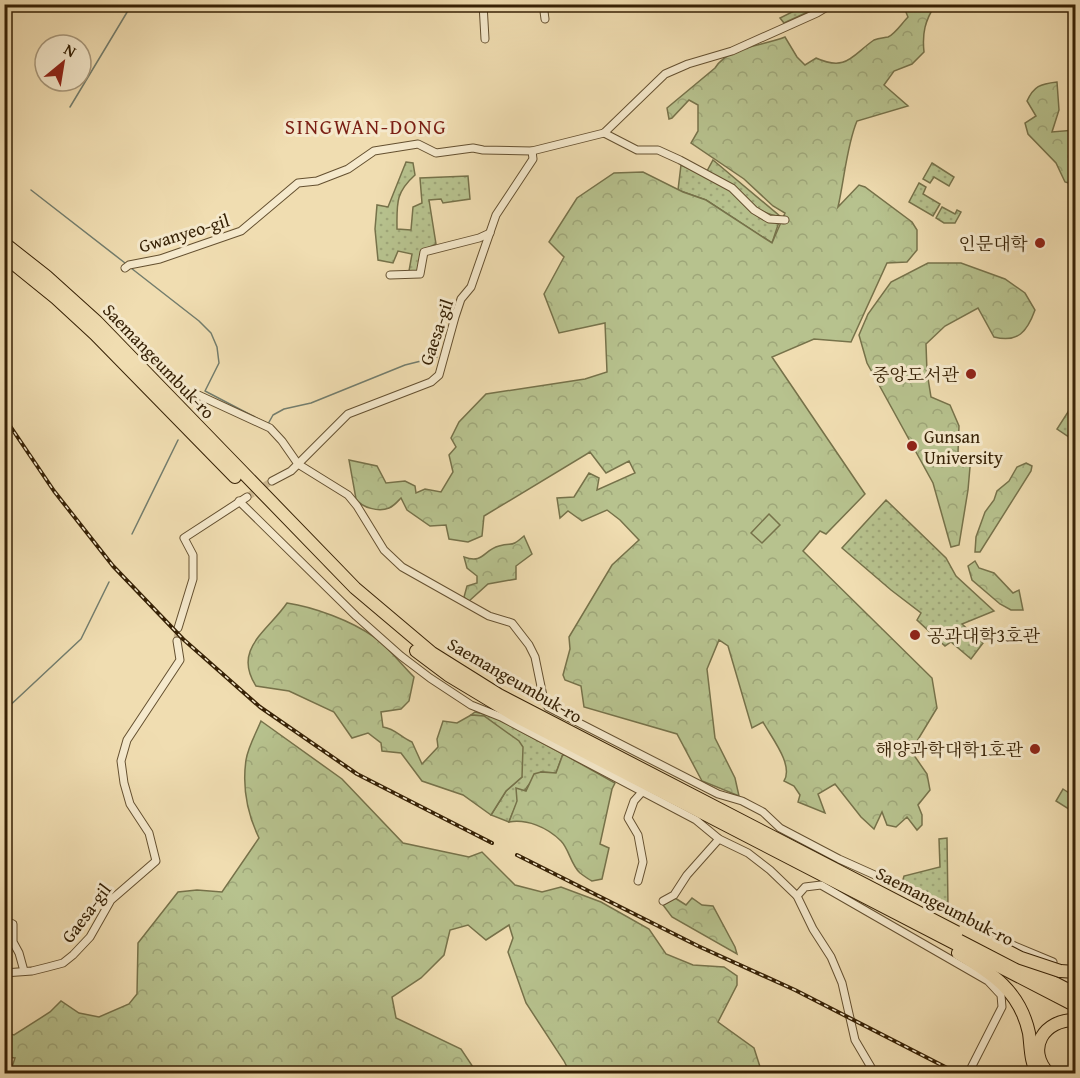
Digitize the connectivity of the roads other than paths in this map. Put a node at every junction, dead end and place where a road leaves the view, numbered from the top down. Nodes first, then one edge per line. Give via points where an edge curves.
1 (483, 4) edge
2 (543, 4) edge
3 (832, 4) edge
4 (544, 19) dead end
5 (485, 39) dead end
6 (604, 133) junction
7 (532, 151) junction
8 (785, 220) dead end
9 (490, 233) junction
10 (4, 243) edge
11 (4, 256) edge
12 (127, 267) dead end
13 (390, 276) dead end
14 (194, 393) dead end
15 (298, 464) junction
16 (272, 481) tunnel mouth
17 (247, 497) tunnel mouth
18 (239, 501) junction
19 (178, 628) tunnel mouth
20 (177, 640) tunnel mouth
21 (642, 792) junction
22 (719, 839) junction
23 (638, 881) dead end
24 (797, 896) junction
25 (663, 901) dead end
26 (894, 911) junction
27 (924, 915) junction
28 (4, 920) edge
29 (1056, 967) junction
30 (24, 971) junction
31 (1076, 972) edge
32 (4, 973) edge
33 (1076, 994) edge
34 (1076, 1006) edge
35 (1076, 1020) edge
36 (971, 1068) dead end
37 (874, 1074) edge
38 (1038, 1074) edge
39 (1049, 1074) edge

1 - 5 street
2 - 4 street
3 - 6 street via 732,51 665,74
6 - 7 street, Gwanyeo-gil
6 - 8 street via 637,150 658,150 680,160 732,188 769,219
7 - 9 street, Gaesa-gil via 533,159 496,215
7 - 12 street, Gwanyeo-gil via 473,148 436,153 418,144 374,151 348,169 298,183 242,231
9 - 13 street via 424,252 420,274
9 - 15 street, Gaesa-gil via 471,287 461,299 439,375 431,382 348,414
10 - 27 highway, Saemangeumbuk-ro via 97,322 355,588 432,653 498,695
11 - 26 highway, Saemangeumbuk-ro via 95,334 349,593 448,675 521,719
14 - 15 street via 270,428
15 - 16 street, Gaesa-gil
15 - 29 street via 348,495 384,550 402,567 489,616 512,623 535,657 548,707 718,794 742,801 763,812 780,828
17 - 18 street
18 - 19 street via 184,538 193,555 193,579
18 - 21 street via 356,616 430,678 471,705
20 - 30 street, Gaesa-gil via 180,660 127,740 121,761 130,804 149,833 156,861 111,900 90,937 73,955 63,963
21 - 22 street via 696,820
21 - 23 street via 628,818 638,835 644,862
22 - 24 street via 770,870
22 - 25 street via 674,895
24 - 36 street via 806,887 821,885 988,981 1000,995 1002,1007
24 - 37 street via 835,966 855,1040
26 - 34 highway, Saemangeumbuk-ro
26 - 38 highway via 989,972 1014,996 1027,1024 1032,1062
27 - 29 highway, bridge via 964,929 1021,958
27 - 33 highway, Saemangeumbuk-ro
28 - 30 street via 13,924 12,942
29 - 31 highway
30 - 32 street, Gaesa-gil
35 - 39 highway via 1056,1022 1041,1037 1038,1051

